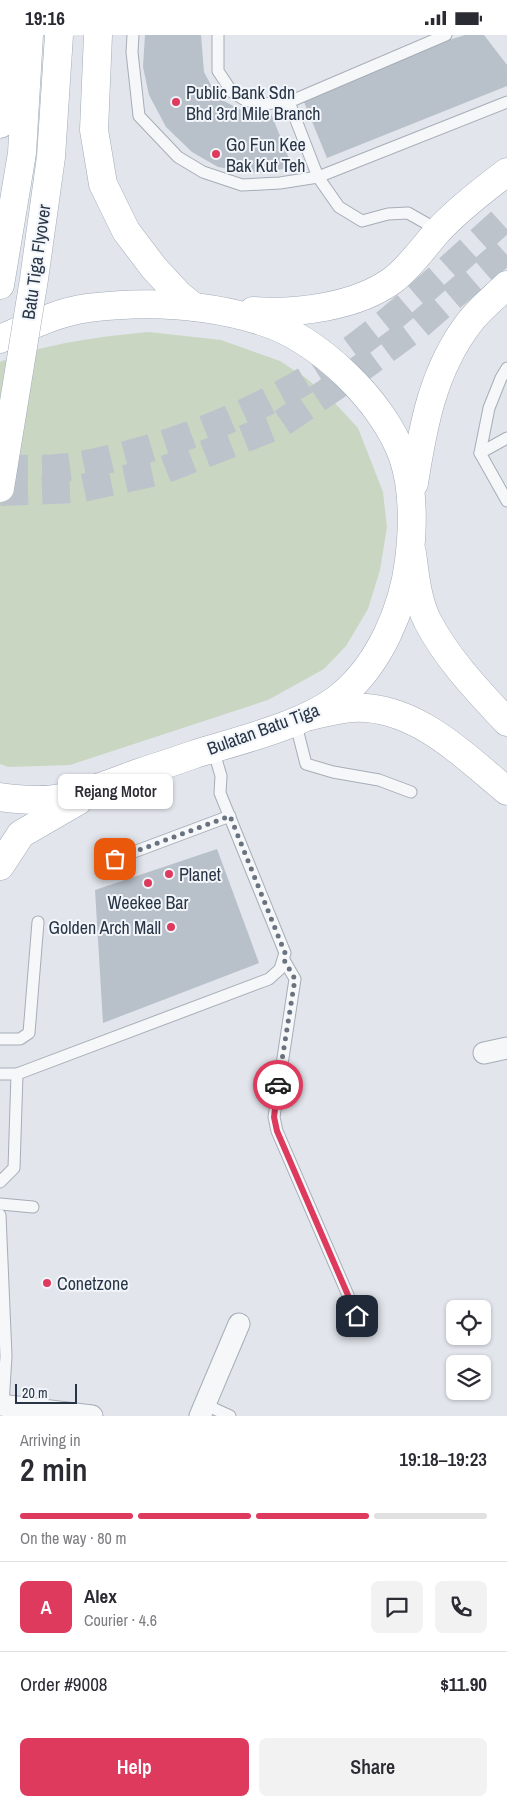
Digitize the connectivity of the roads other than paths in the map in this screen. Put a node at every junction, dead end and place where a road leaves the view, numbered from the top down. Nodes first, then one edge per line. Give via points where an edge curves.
1 (9, 35) edge
2 (28, 35) edge
3 (59, 35) edge
4 (98, 35) edge
5 (133, 35) edge
6 (218, 35) edge
7 (439, 36) edge
8 (3, 66) edge
9 (289, 102) junction
10 (507, 102) edge
11 (0, 124) edge
12 (507, 172) edge
13 (318, 177) junction
14 (438, 231) junction
15 (0, 285) edge
16 (507, 285) edge
17 (204, 308) junction
18 (0, 339) edge
19 (507, 368) edge
20 (507, 438) edge
21 (480, 453) junction
22 (0, 488) edge
23 (507, 501) edge
24 (411, 502) junction
25 (411, 547) junction
26 (300, 719) junction
27 (507, 722) edge
28 (213, 749) junction
29 (112, 783) junction
30 (507, 791) edge
31 (411, 792) dead end
32 (0, 797) edge
33 (230, 816) junction
34 (11, 837) edge
35 (115, 859) dead end
36 (0, 866) edge
37 (38, 923) dead end
38 (284, 960) junction
39 (0, 1039) edge
40 (507, 1049) edge
41 (484, 1053) dead end
42 (0, 1074) edge
43 (17, 1074) junction
44 (0, 1182) edge
45 (0, 1204) edge
46 (33, 1207) dead end
47 (0, 1215) edge
48 (357, 1316) dead end
49 (239, 1324) dead end
50 (2, 1405) edge
51 (203, 1410) edge
52 (92, 1416) edge
53 (230, 1416) edge

1 - 8 main road
2 - 15 main road, Batu Tiga Flyover via 22,153
3 - 22 main road, Batu Tiga Flyover, bridge via 51,157
4 - 17 main road via 94,130 102,184 126,231 154,268 179,295
5 - 13 lane via 139,116 178,157 202,173 242,185
6 - 9 lane via 218,71 232,92 245,100 262,104
7 - 9 lane
8 - 11 main road
9 - 13 lane
10 - 13 lane
12 - 14 main road
13 - 14 lane via 339,207 362,221 408,213
14 - 17 main road via 393,280 367,295 318,308 282,313
16 - 24 main road via 469,322 440,372 422,426
17 - 18 main road, Bulatan Batu Tiga via 158,305 85,308 39,322
17 - 24 main road, Bulatan Batu Tiga via 264,321 286,332 324,356 362,389 403,458
19 - 21 lane via 489,408
20 - 21 lane
21 - 23 lane
24 - 25 main road, Bulatan Batu Tiga
25 - 26 main road, Bulatan Batu Tiga via 401,600 375,655 341,695
25 - 27 main road via 418,593 427,619 463,675
26 - 28 main road, Bulatan Batu Tiga
26 - 30 main road via 351,708 403,715 462,753
26 - 31 lane via 306,764 379,780
28 - 29 main road, Bulatan Batu Tiga
28 - 33 lane via 221,776 220,793
29 - 32 main road, Bulatan Batu Tiga via 64,798 22,800
29 - 34 main road
33 - 35 lane
33 - 38 lane via 285,953
34 - 36 main road
37 - 39 lane via 29,1033 20,1039
38 - 43 lane via 269,979
38 - 48 lane via 295,979 274,1117 277,1131
40 - 41 street
42 - 43 lane
43 - 44 lane via 14,1168
45 - 46 lane
47 - 50 lane via 6,1355
49 - 51 street
50 - 52 street
51 - 53 lane

